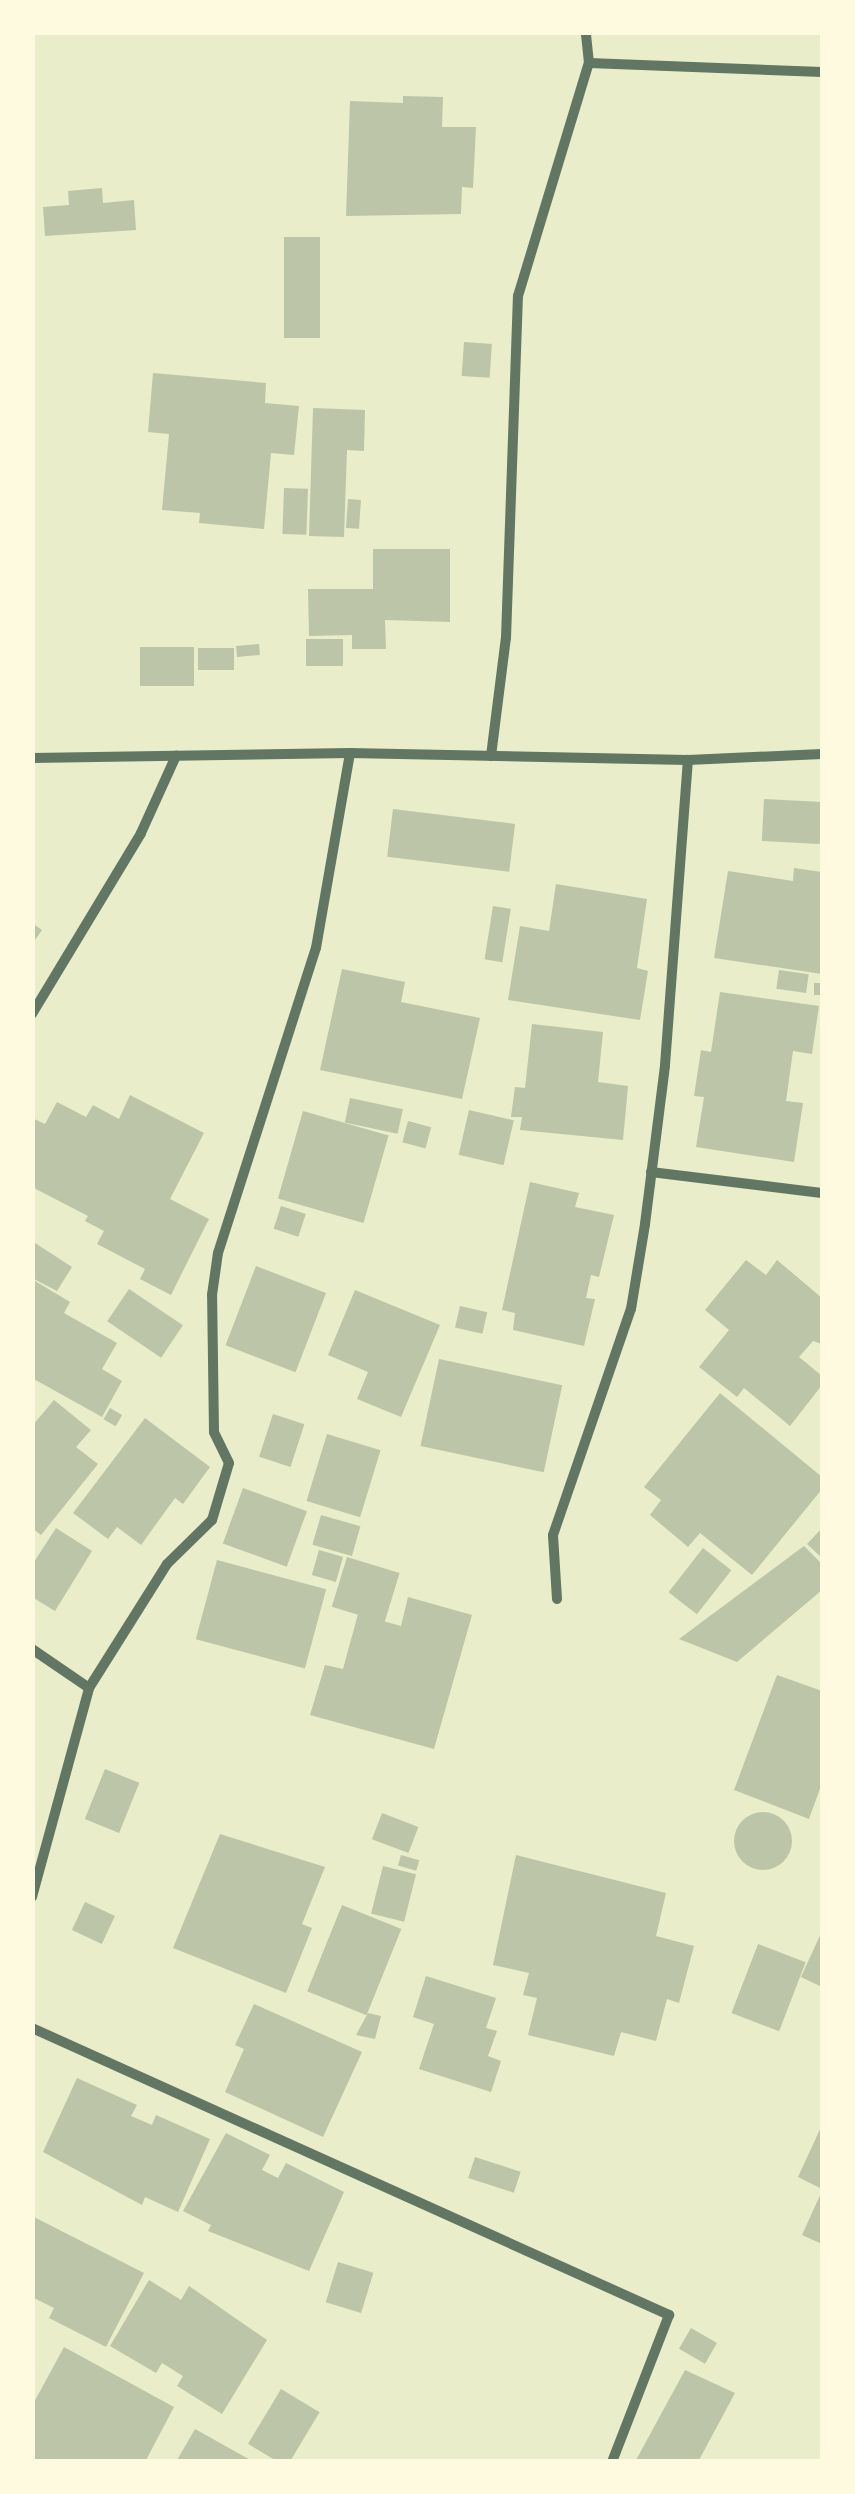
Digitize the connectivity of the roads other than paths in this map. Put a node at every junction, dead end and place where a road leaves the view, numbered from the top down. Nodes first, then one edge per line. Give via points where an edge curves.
1 (586, 32) edge
2 (589, 63) junction
3 (822, 72) edge
4 (350, 753) junction
5 (822, 754) edge
6 (176, 756) junction
7 (490, 756) junction
8 (32, 758) edge
9 (688, 760) junction
10 (32, 1014) edge
11 (651, 1172) junction
12 (822, 1192) edge
13 (557, 1599) dead end
14 (32, 1649) edge
15 (89, 1688) junction
16 (32, 1897) edge
17 (32, 2028) edge
18 (612, 2462) edge

1 - 2 street
2 - 3 street
2 - 7 street via 518,296 506,638
4 - 6 street
4 - 7 street
4 - 15 street via 316,948 218,1253 212,1295 214,1432 229,1463 212,1520 168,1564
5 - 9 street
6 - 8 street
6 - 10 street via 141,833
7 - 9 street
9 - 11 street
11 - 12 street
11 - 13 street via 631,1308 552,1535
14 - 15 street
15 - 16 street
17 - 18 street via 669,2315

